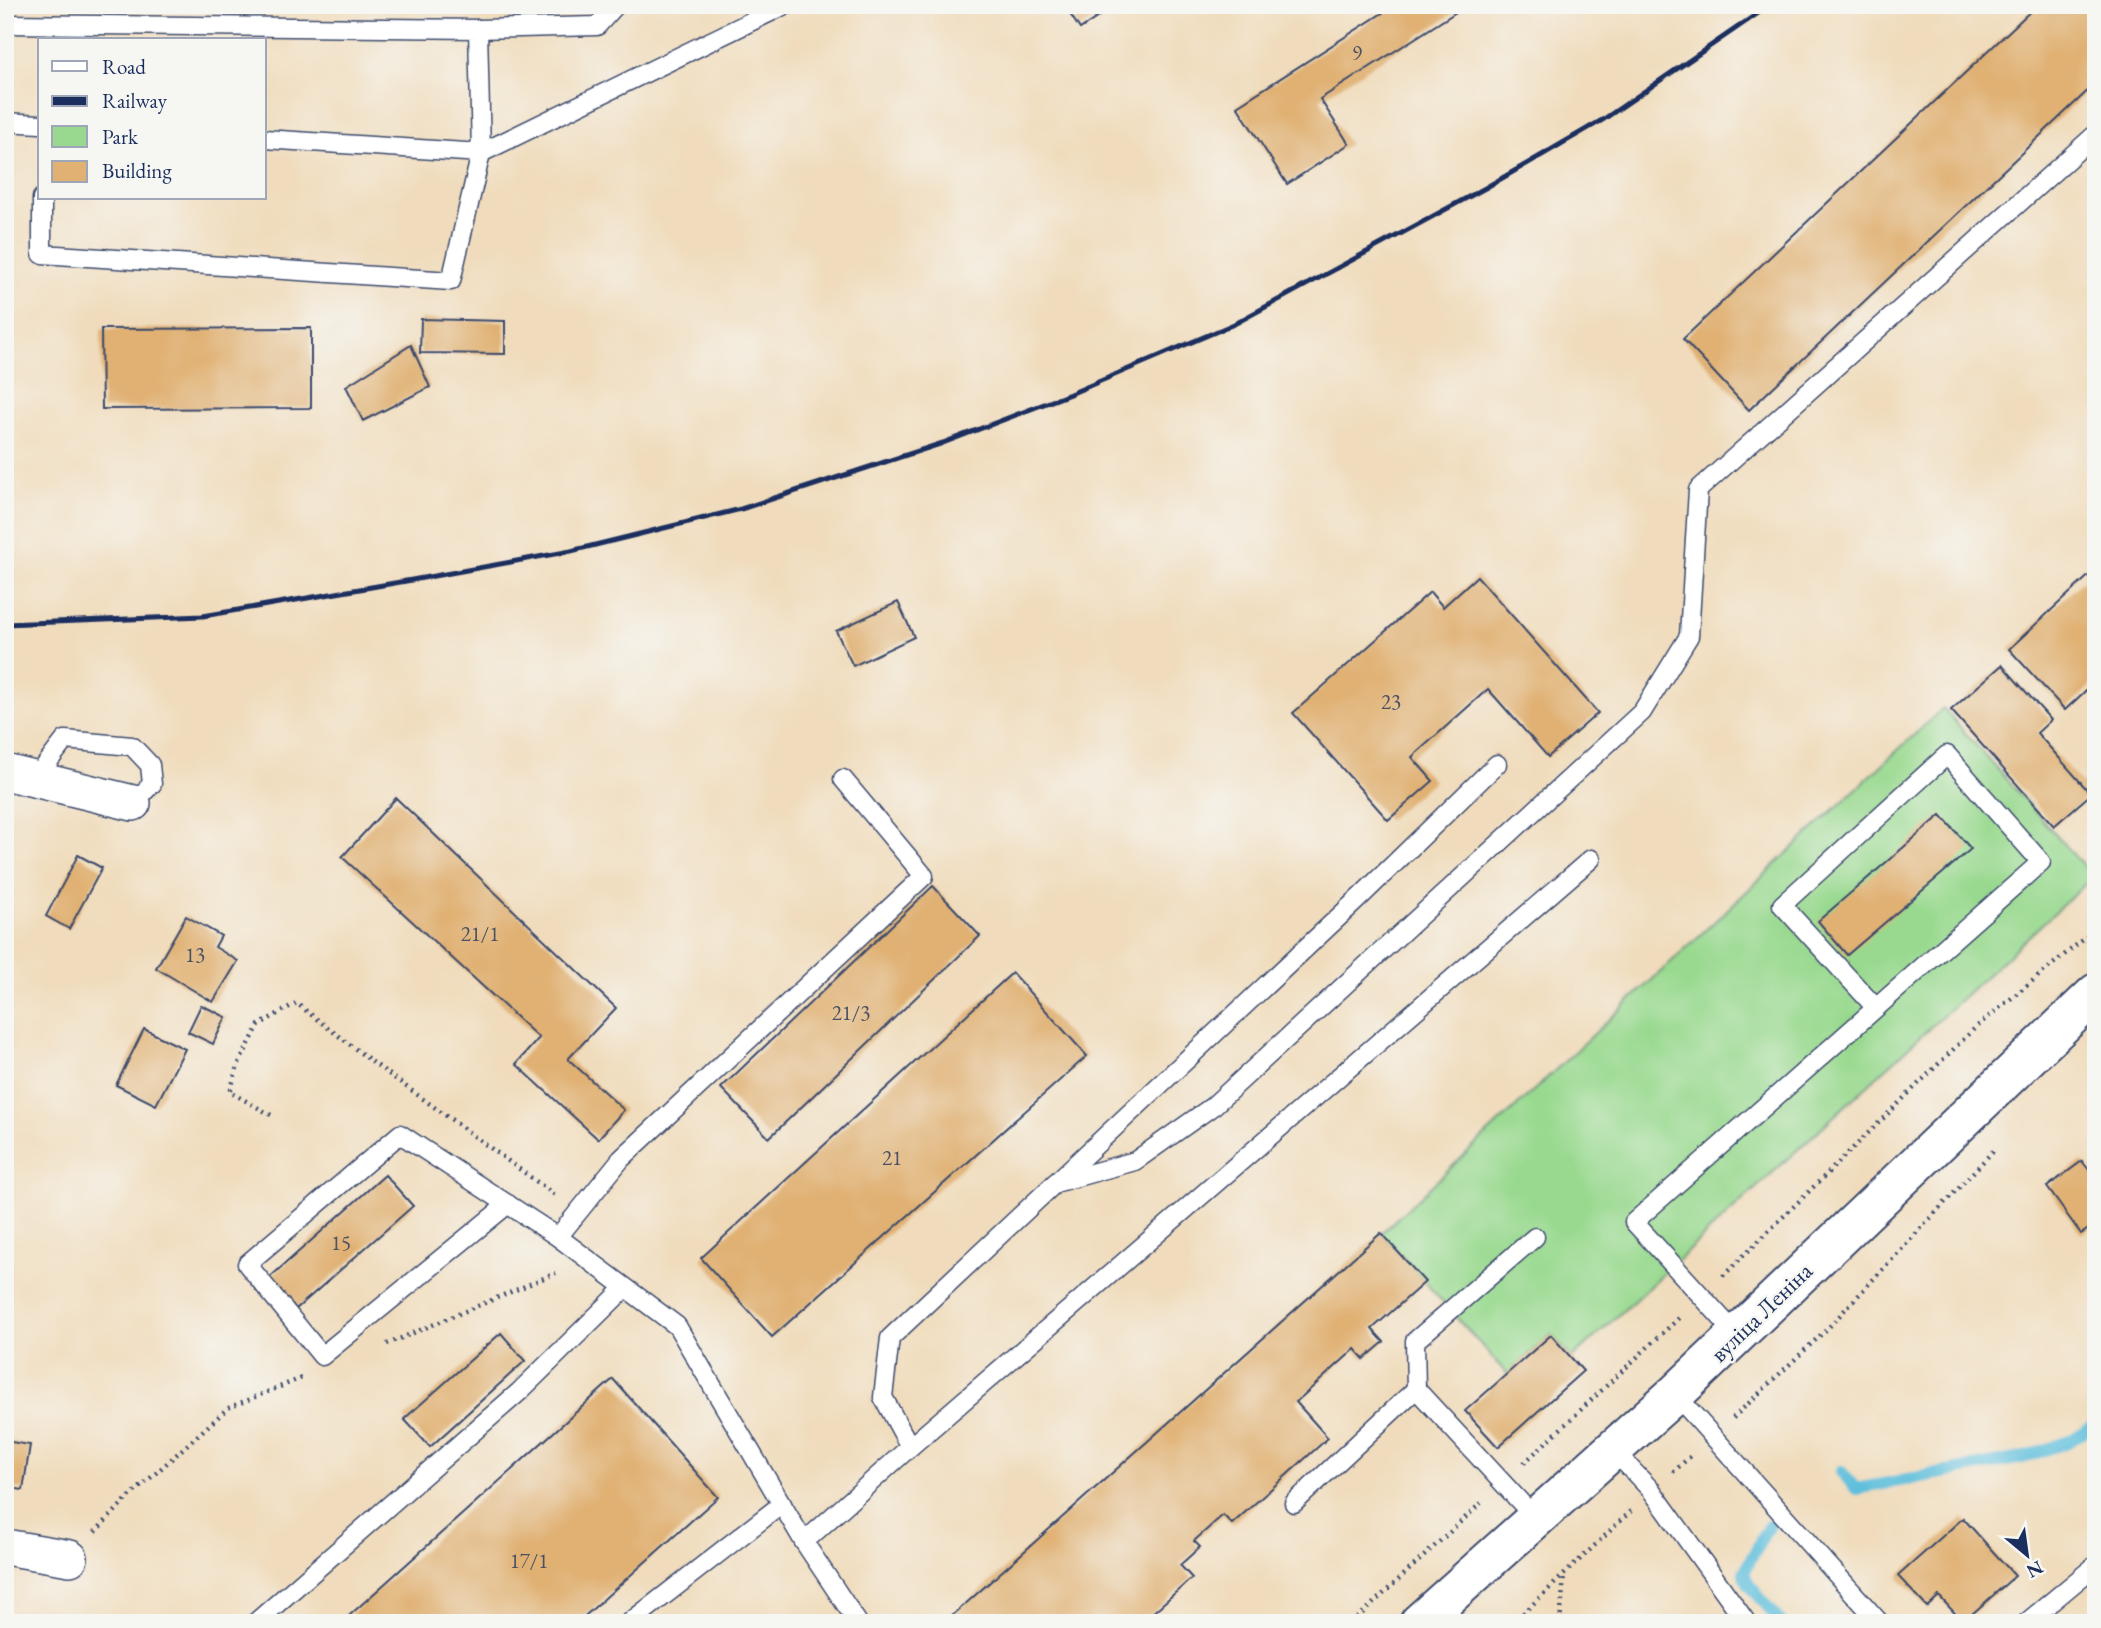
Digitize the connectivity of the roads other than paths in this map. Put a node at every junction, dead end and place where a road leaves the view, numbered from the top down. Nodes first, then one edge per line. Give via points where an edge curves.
1 (616, 5) edge
2 (785, 5) edge
3 (5, 24) edge
4 (478, 29) junction
5 (5, 122) edge
6 (38, 124) edge
7 (2096, 134) edge
8 (266, 139) edge
9 (481, 153) junction
10 (42, 200) edge
11 (1497, 764) dead end
12 (20, 776) edge
13 (844, 779) dead end
14 (133, 803) joint
15 (1591, 859) dead end
16 (2096, 993) edge
17 (1876, 1008) junction
18 (1055, 1183) junction
19 (508, 1205) junction
20 (558, 1237) junction
21 (1535, 1237) dead end
22 (625, 1288) junction
23 (1737, 1335) junction
24 (1416, 1389) junction
25 (1675, 1394) junction
26 (910, 1447) junction
27 (1613, 1450) junction
28 (1294, 1503) dead end
29 (782, 1504) junction
30 (1536, 1519) junction
31 (804, 1542) junction
32 (5, 1546) edge
33 (70, 1558) dead end
34 (2096, 1564) edge
35 (255, 1623) edge
36 (629, 1623) edge
37 (858, 1623) edge
38 (1419, 1623) edge
39 (1747, 1623) edge
40 (1880, 1623) edge
41 (2026, 1623) edge

1 - 4 lane via 597,26
2 - 9 lane
3 - 4 lane
4 - 9 lane
5 - 6 lane
7 - 18 lane via 1698,490 1689,636 1642,712 1213,1106 1135,1161
8 - 9 lane
9 - 10 lane via 451,281 43,254
11 - 18 lane
12 - 14 street
12 - 14 lane via 65,740 132,746 150,765 152,784
13 - 20 lane via 924,876 621,1159
15 - 26 lane
16 - 23 main road, вуліца Леніна
17 - 17 lane via 2041,862 1947,755 1782,905
17 - 23 lane via 1634,1222
18 - 26 lane via 890,1338 883,1397
19 - 19 lane via 400,1134 247,1264 322,1356
19 - 20 lane
20 - 22 lane
21 - 24 lane via 1415,1341
22 - 29 lane via 677,1326
22 - 35 lane via 519,1392
23 - 25 main road, вуліца Леніна
24 - 28 lane
24 - 30 lane
25 - 27 main road, вуліца Леніна
25 - 40 lane
26 - 31 lane
27 - 30 main road, вуліца Леніна
27 - 39 lane via 1652,1491
29 - 31 lane
29 - 36 lane
30 - 38 main road, вуліца Леніна
31 - 37 lane
32 - 33 street
34 - 41 lane

